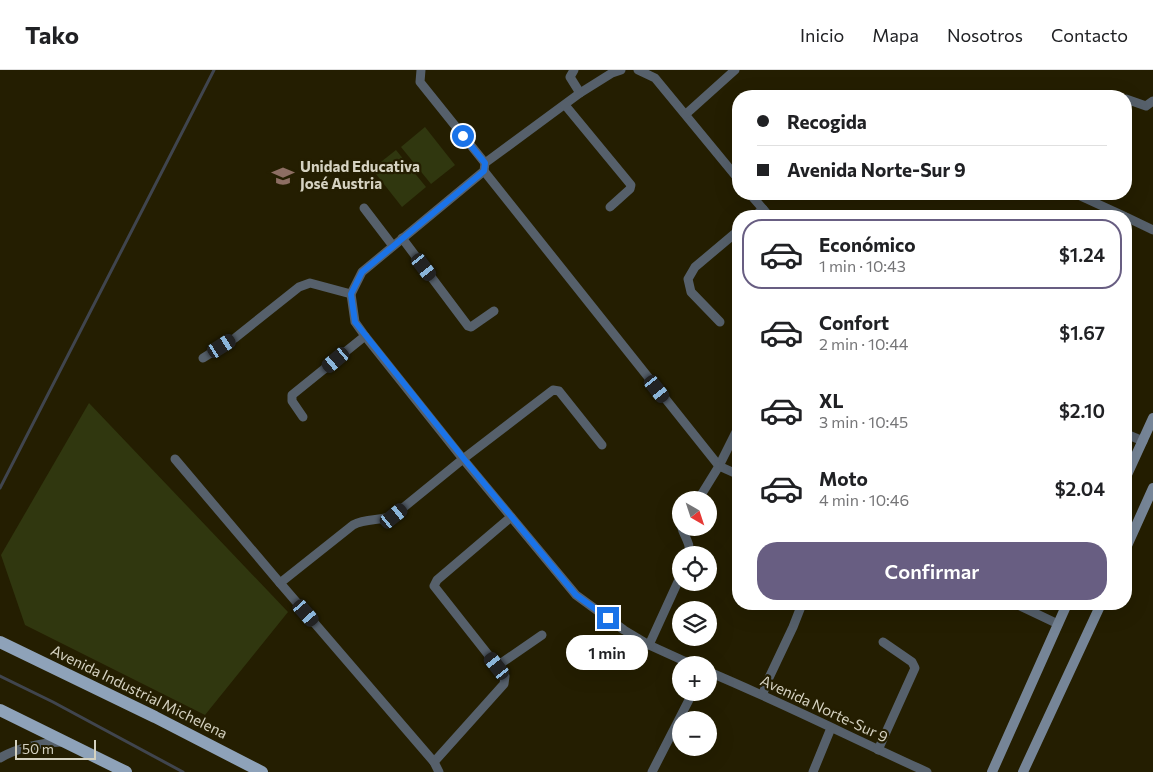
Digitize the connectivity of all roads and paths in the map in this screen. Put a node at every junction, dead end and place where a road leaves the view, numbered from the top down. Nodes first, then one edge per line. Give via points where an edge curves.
1 (421, 70) edge
2 (574, 70) edge
3 (621, 70) edge
4 (638, 70) edge
5 (735, 70) edge
6 (580, 93) junction
7 (1132, 101) edge
8 (1153, 101) edge
9 (565, 105) junction
10 (686, 114) junction
11 (485, 167) junction
12 (732, 171) edge
13 (755, 200) edge
14 (1089, 200) edge
15 (610, 207) dead end
16 (364, 208) dead end
17 (763, 209) edge
18 (1110, 210) edge
19 (1132, 220) edge
20 (1153, 230) edge
21 (732, 236) edge
22 (402, 238) junction
23 (393, 246) junction
24 (351, 294) junction
25 (494, 311) dead end
26 (720, 322) dead end
27 (365, 336) junction
28 (203, 358) dead end
29 (303, 417) dead end
30 (1153, 418) edge
31 (1132, 436) edge
32 (732, 440) edge
33 (1143, 441) junction
34 (602, 445) dead end
35 (175, 458) dead end
36 (464, 459) junction
37 (1132, 464) edge
38 (719, 466) junction
39 (732, 472) edge
40 (1153, 488) edge
41 (704, 491) edge
42 (511, 517) junction
43 (1132, 535) edge
44 (280, 583) junction
45 (674, 591) edge
46 (798, 610) edge
47 (1029, 610) edge
48 (1064, 610) edge
49 (1098, 610) edge
50 (1058, 624) junction
51 (542, 634) dead end
52 (0, 642) edge
53 (883, 642) dead end
54 (649, 645) junction
55 (673, 656) edge
56 (497, 666) junction
57 (717, 675) edge
58 (763, 694) junction
59 (688, 701) edge
60 (0, 710) edge
61 (831, 728) junction
62 (65, 742) junction
63 (878, 750) junction
64 (0, 758) edge
65 (434, 762) junction
66 (126, 772) edge
67 (262, 772) edge
68 (439, 772) edge
69 (652, 772) edge
70 (814, 772) edge
71 (927, 772) edge
72 (992, 772) edge
73 (1023, 772) edge

1 - 11 street via 420,82
2 - 6 street via 570,77
3 - 6 street via 612,72
4 - 10 street via 655,78
5 - 10 street
6 - 9 street
7 - 8 street via 1146,106
9 - 11 street
9 - 15 street via 631,186
10 - 12 street
11 - 22 street
11 - 38 street
13 - 17 street
14 - 18 street
16 - 23 street
19 - 20 street
21 - 26 street via 695,267 688,279 691,292
22 - 23 street
22 - 25 street via 468,326
23 - 24 street via 362,272
24 - 27 street via 355,322
24 - 28 street via 310,283 299,287 235,338
27 - 29 street via 292,396
27 - 36 street
30 - 33 main road
31 - 33 street
32 - 38 street
33 - 37 main road
34 - 36 street via 559,392 553,390
35 - 44 street
36 - 42 street
36 - 44 street via 394,516 362,520 353,525
38 - 39 street
38 - 41 street
40 - 43 main road
42 - 54 street via 576,595
42 - 56 street via 434,586
44 - 65 street
45 - 54 street
46 - 58 street
47 - 50 street
48 - 50 main road
49 - 73 main road
50 - 72 main road
51 - 56 street
52 - 67 main road, Avenida Industrial Michelena
53 - 63 street via 912,662 915,668
54 - 55 street
56 - 65 street via 505,676 504,684
57 - 58 street, Avenida Norte-Sur 9
58 - 61 street, Avenida Norte-Sur 9
59 - 69 street
60 - 62 main road
61 - 63 street, Avenida Norte-Sur 9
61 - 70 street
62 - 64 street via 42,743
62 - 66 main road
63 - 71 street, Avenida Norte-Sur 9
65 - 68 street

